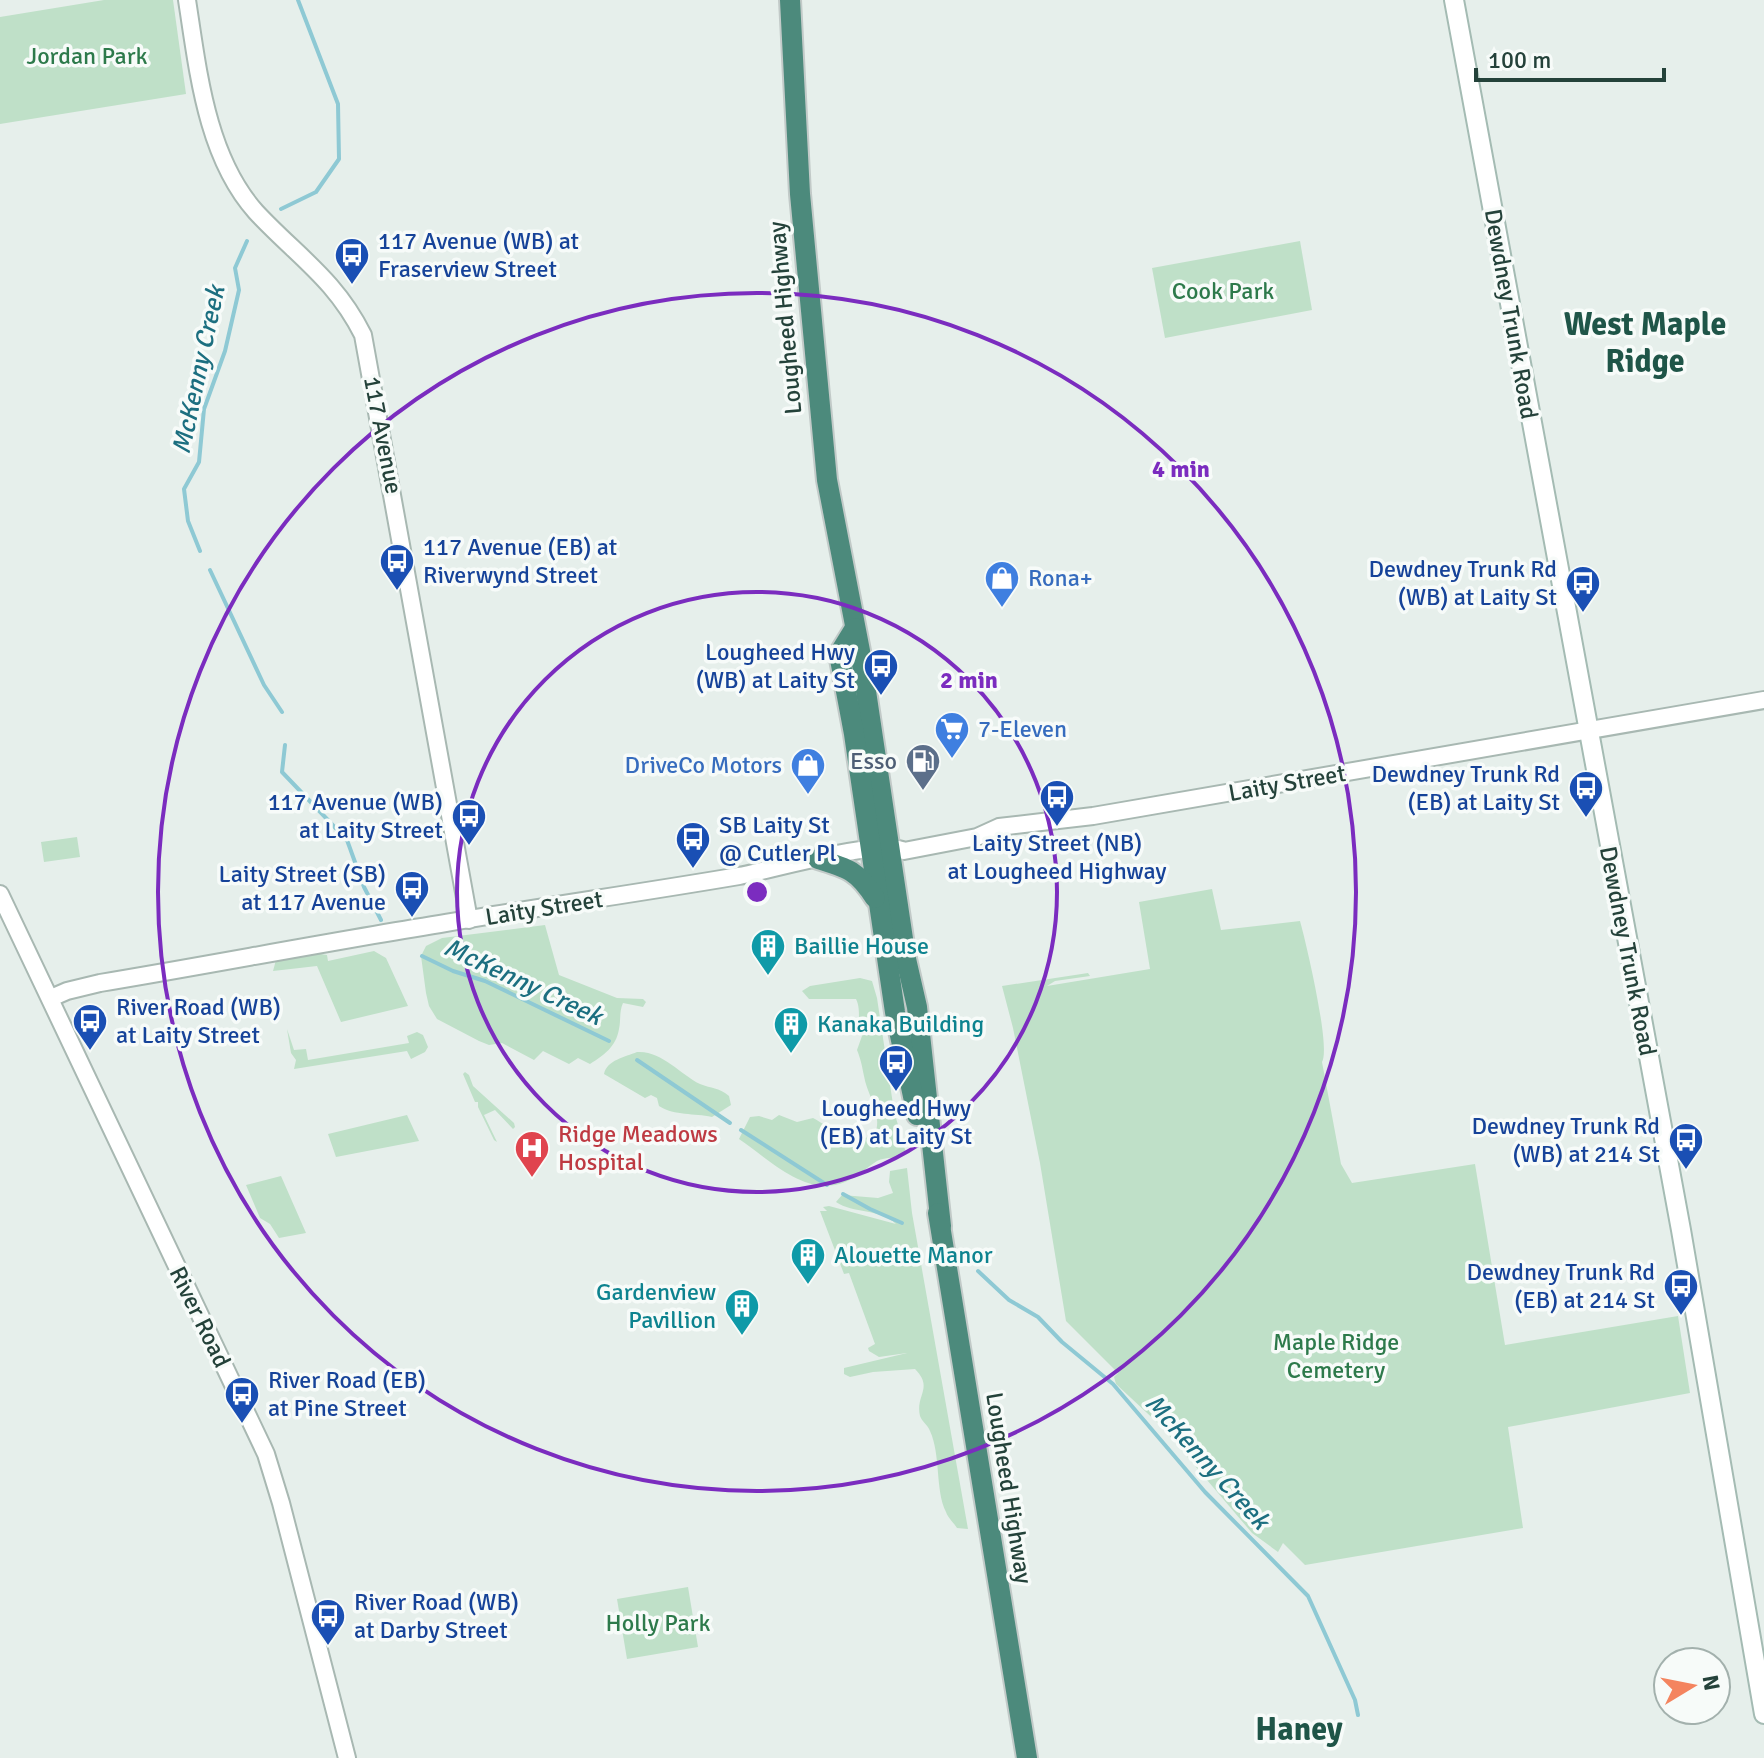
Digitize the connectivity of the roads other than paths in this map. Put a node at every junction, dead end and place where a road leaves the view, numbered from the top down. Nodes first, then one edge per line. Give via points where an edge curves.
1 (187, 0) edge
2 (790, 0) edge
3 (1454, 0) edge
4 (1764, 700) edge
5 (1587, 731) junction
6 (886, 848) junction
7 (818, 859) junction
8 (0, 894) edge
9 (878, 901) junction
10 (469, 920) junction
11 (51, 998) junction
12 (941, 1226) junction
13 (1764, 1714) edge
14 (347, 1758) edge
15 (1027, 1758) edge

1 - 10 street, 117 Avenue via 208,120 232,175 255,210 341,297 363,335
2 - 6 highway, Lougheed Highway via 800,194 827,480 855,628 839,654 854,734
3 - 5 main road, Dewdney Trunk Road
4 - 5 street, Laity Street
5 - 6 street, Laity Street via 1093,816 978,825
5 - 13 main road, Dewdney Trunk Road
6 - 7 street, Laity Street
6 - 9 highway, Lougheed Highway
6 - 12 highway, Lougheed Highway via 917,1007
7 - 9 highway via 858,874
7 - 10 street, Laity Street
8 - 11 street, River Road
9 - 12 highway, Lougheed Highway via 895,1012
10 - 11 street, Laity Street via 100,983
11 - 14 street, River Road via 266,1454
12 - 15 highway, Lougheed Highway

